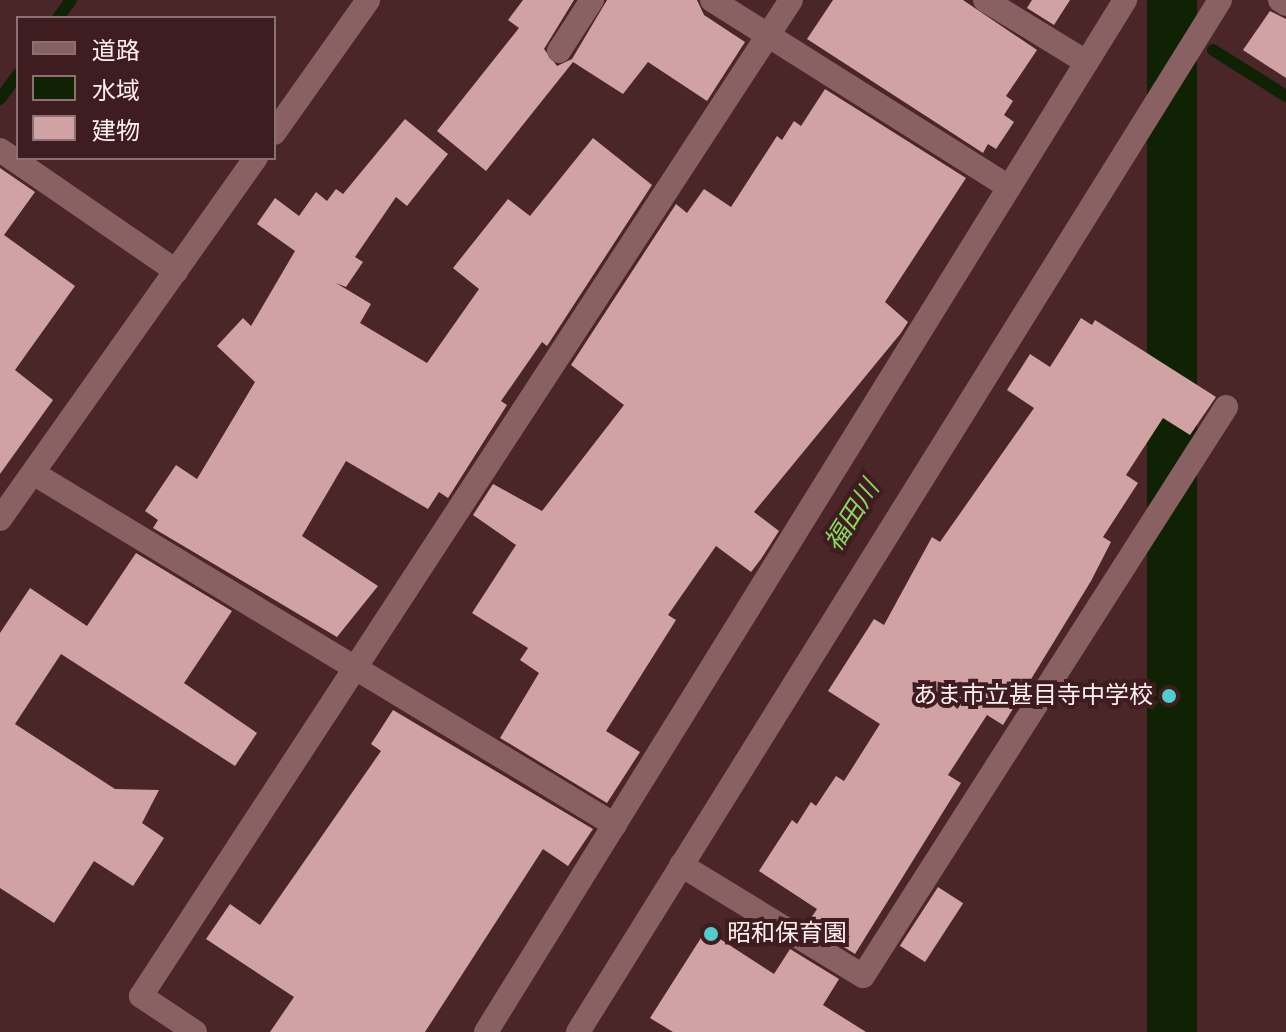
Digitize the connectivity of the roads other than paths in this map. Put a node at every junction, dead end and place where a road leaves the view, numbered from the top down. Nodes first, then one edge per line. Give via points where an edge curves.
1 (368, 0) edge
2 (592, 0) edge
3 (712, 0) edge
4 (791, 0) edge
5 (985, 0) edge
6 (1125, 0) edge
7 (1220, 0) edge
8 (1280, 0) edge
9 (1286, 4) edge
10 (767, 36) junction
11 (559, 51) dead end
12 (1086, 62) junction
13 (276, 130) edge
14 (0, 150) edge
15 (255, 160) edge
16 (1009, 187) junction
17 (176, 271) junction
18 (1226, 407) dead end
19 (33, 473) junction
20 (0, 519) edge
21 (357, 669) junction
22 (615, 825) junction
23 (681, 865) junction
24 (195, 1032) edge
25 (486, 1032) edge
26 (578, 1032) edge

1 - 13 street
2 - 11 street
3 - 10 street
4 - 10 street
5 - 12 street
6 - 12 street
7 - 23 street
8 - 9 street
10 - 16 street
10 - 21 street
12 - 16 street
14 - 17 street
15 - 17 street
16 - 22 street
17 - 19 street
18 - 23 street via 863,976
19 - 20 street
19 - 21 street
21 - 22 street
21 - 24 street via 141,996
22 - 25 street
23 - 26 street

